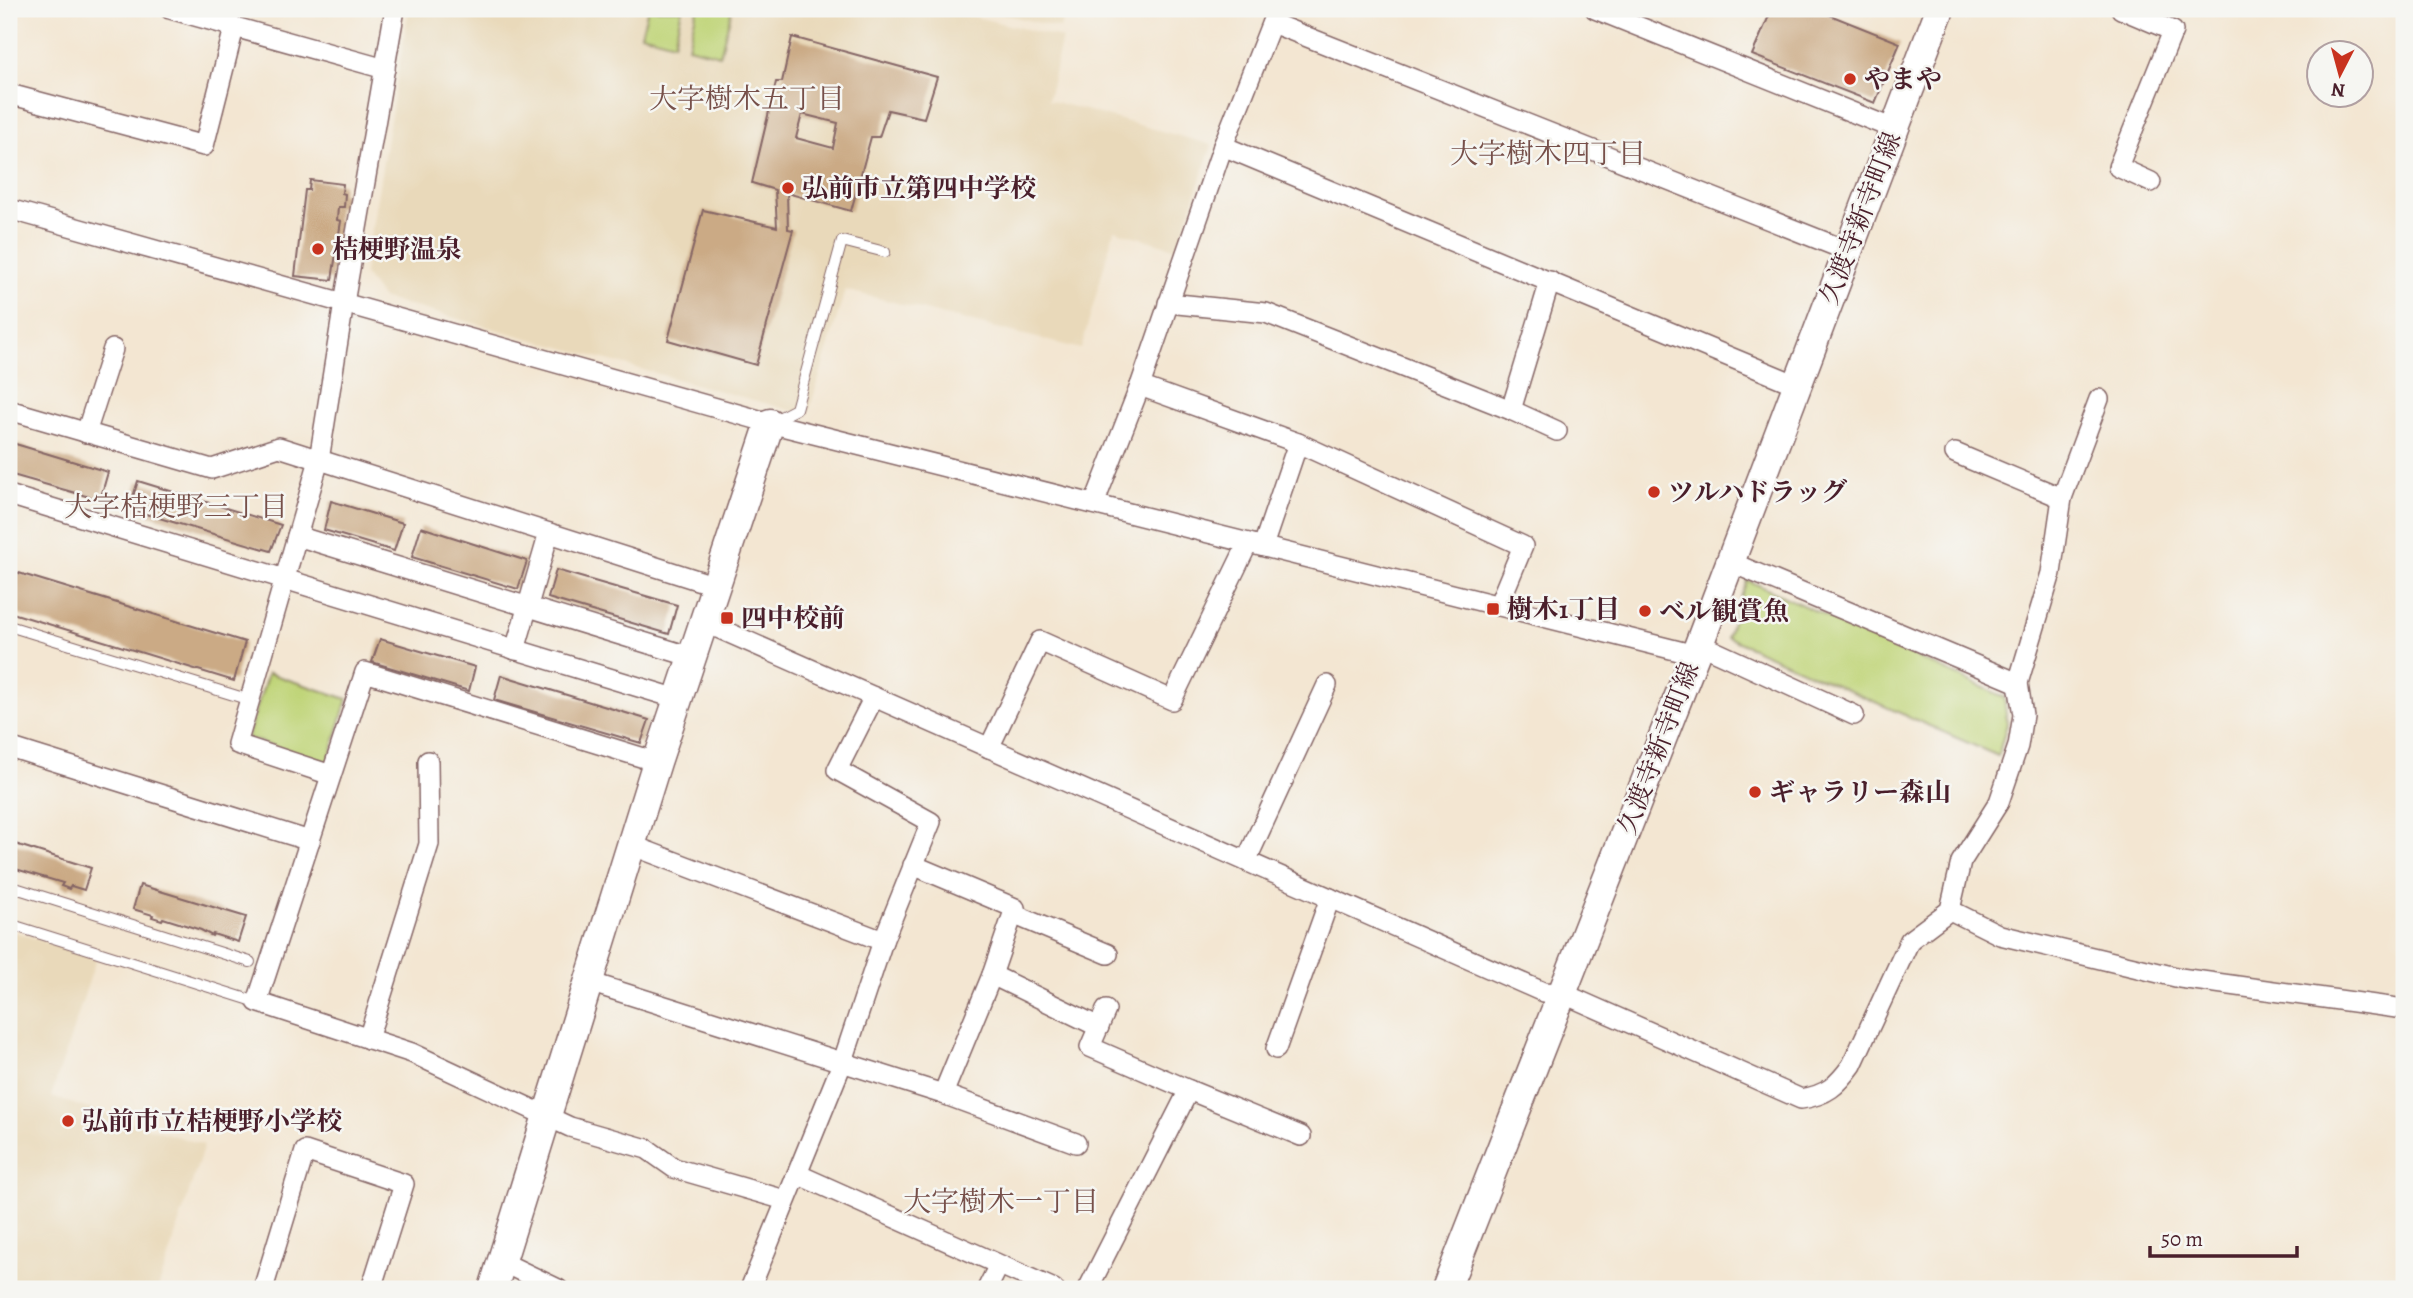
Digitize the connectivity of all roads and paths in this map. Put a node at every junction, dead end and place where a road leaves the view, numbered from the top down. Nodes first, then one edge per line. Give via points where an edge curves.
1 (170, 9) edge
2 (396, 9) edge
3 (1595, 9) edge
4 (1940, 9) edge
5 (2121, 9) edge
6 (1274, 16) edge
7 (234, 28) junction
8 (385, 69) junction
9 (9, 94) edge
10 (1894, 129) junction
11 (1223, 146) junction
12 (2151, 182) dead end
13 (9, 209) edge
14 (1848, 251) junction
15 (885, 252) dead end
16 (1549, 281) junction
17 (344, 303) junction
18 (1168, 303) junction
19 (113, 349) dead end
20 (1797, 385) junction
21 (1140, 386) junction
22 (2099, 399) dead end
23 (9, 410) edge
24 (1511, 410) junction
25 (770, 423) junction
26 (1557, 430) dead end
27 (86, 433) junction
28 (1298, 443) junction
29 (1955, 453) dead end
30 (319, 460) junction
31 (9, 495) edge
32 (2063, 498) junction
33 (1094, 504) junction
34 (549, 533) junction
35 (297, 536) junction
36 (1256, 545) junction
37 (1730, 562) junction
38 (285, 580) junction
39 (716, 586) junction
40 (1498, 606) junction
41 (528, 607) junction
42 (704, 622) junction
43 (9, 626) edge
44 (516, 650) junction
45 (1697, 650) junction
46 (692, 657) junction
47 (2018, 683) junction
48 (1328, 685) dead end
49 (874, 697) junction
50 (678, 699) junction
51 (250, 700) junction
52 (1854, 715) dead end
53 (9, 747) edge
54 (989, 748) junction
55 (428, 761) dead end
56 (657, 762) junction
57 (331, 775) junction
58 (310, 841) junction
59 (631, 845) junction
60 (1246, 861) junction
61 (913, 865) junction
62 (9, 886) edge
63 (1330, 898) junction
64 (1950, 909) junction
65 (1013, 914) junction
66 (9, 924) edge
67 (883, 941) junction
68 (1108, 954) dead end
69 (250, 962) dead end
70 (992, 975) junction
71 (589, 982) junction
72 (1562, 993) junction
73 (257, 1002) junction
74 (2404, 1009) edge
75 (368, 1039) junction
76 (1276, 1049) dead end
77 (844, 1061) junction
78 (1189, 1090) junction
79 (943, 1094) junction
80 (547, 1117) junction
81 (1301, 1136) dead end
82 (1076, 1143) dead end
83 (797, 1174) junction
84 (785, 1200) junction
85 (502, 1262) junction
86 (999, 1265) junction
87 (263, 1289) edge
88 (372, 1289) edge
89 (493, 1289) edge
90 (558, 1289) edge
91 (750, 1289) edge
92 (987, 1289) edge
93 (1054, 1289) edge
94 (1088, 1289) edge
95 (1446, 1289) edge

1 - 7 street
2 - 8 street
3 - 10 street
4 - 10 main road, 久渡寺新寺町線
5 - 12 street via 2173,31 2118,167
6 - 11 street
6 - 14 street
7 - 8 street
7 - 9 street via 204,146
8 - 17 street
10 - 14 main road, 久渡寺新寺町線
11 - 16 street
11 - 18 street
13 - 17 street
14 - 20 main road, 久渡寺新寺町線
15 - 25 lane via 842,241 796,409
16 - 20 street
16 - 24 street
17 - 25 street
17 - 30 street
18 - 21 street
18 - 24 street via 1266,313
19 - 27 street
20 - 37 main road, 久渡寺新寺町線
21 - 28 street
21 - 33 street
22 - 32 street
23 - 27 street
24 - 26 street
25 - 33 street
25 - 39 main road
27 - 30 street via 212,470 279,447
28 - 36 street
28 - 40 street via 1523,546
29 - 32 street
30 - 34 street
30 - 35 street
31 - 38 street
32 - 47 street via 2050,573
33 - 36 street
34 - 39 street
34 - 41 street
35 - 38 street
35 - 41 street
36 - 40 street
36 - 54 street via 1172,700 1040,641
37 - 45 main road, 久渡寺新寺町線
37 - 47 street
38 - 44 street
38 - 51 street
39 - 42 main road
40 - 45 street
41 - 44 street
41 - 46 street
42 - 46 main road
42 - 49 street
43 - 51 lane
44 - 50 street
45 - 52 street
45 - 72 main road, 久渡寺新寺町線
46 - 50 main road
47 - 64 street via 2023,715 2018,746 1999,802 1961,862
48 - 60 street
49 - 54 street
49 - 61 street via 837,769 931,822
50 - 56 main road
51 - 57 street via 237,744
53 - 58 street
54 - 60 street
55 - 75 street via 429,844
56 - 57 street via 365,673
56 - 59 main road
57 - 58 street
58 - 73 street
59 - 67 street
59 - 71 main road
60 - 63 street
61 - 65 street via 1015,908
61 - 67 street
62 - 69 lane
63 - 72 street via 1542,992
63 - 76 street
64 - 72 street via 1910,940 1852,1065 1821,1096 1801,1099
64 - 74 street via 2000,935 2180,978
65 - 68 street
65 - 70 street
66 - 73 lane
67 - 77 street
70 - 78 street via 1102,1019 1090,1047
70 - 79 street
71 - 77 street
71 - 80 main road
72 - 95 main road, 久渡寺新寺町線
73 - 75 street
75 - 80 street via 412,1054
77 - 79 street
77 - 83 street
78 - 81 street
78 - 94 street
79 - 82 street
80 - 84 street via 647,1149 674,1168
80 - 85 main road
83 - 84 street
83 - 86 street
84 - 91 street
85 - 89 main road
85 - 90 street
86 - 92 street
86 - 93 street
87 - 88 street via 305,1152 404,1184

